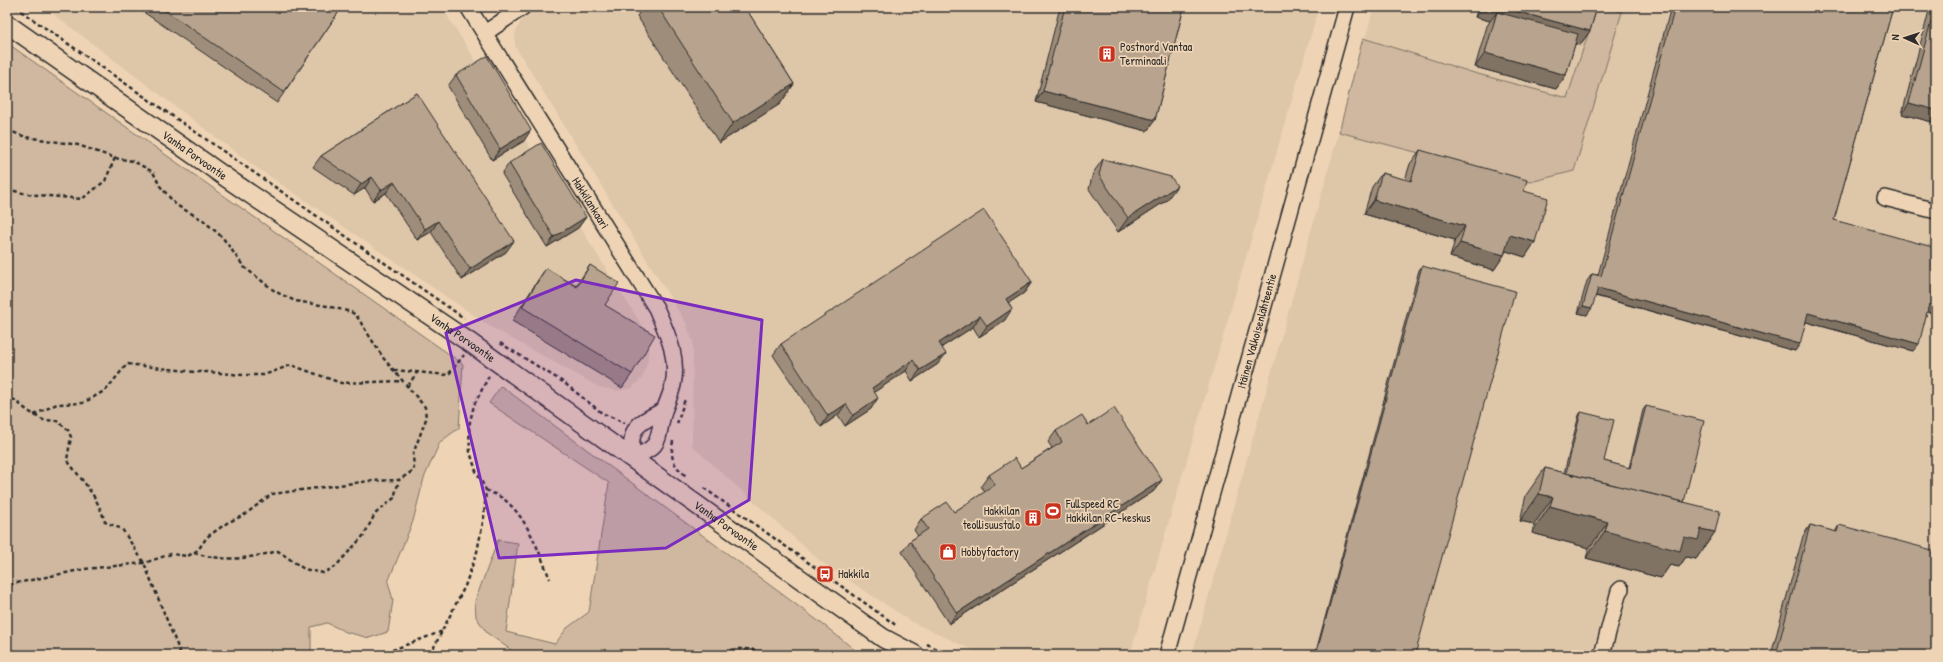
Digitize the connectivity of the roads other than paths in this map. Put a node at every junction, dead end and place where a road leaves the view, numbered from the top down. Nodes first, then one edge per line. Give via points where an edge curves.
1 (468, 7) edge
2 (523, 7) edge
3 (1347, 7) edge
4 (7, 24) edge
5 (485, 33) junction
6 (1885, 198) dead end
7 (1936, 211) edge
8 (664, 410) junction
9 (632, 457) junction
10 (1621, 589) dead end
11 (915, 655) edge
12 (1167, 655) edge
13 (1602, 655) edge

1 - 5 street, Hakkilankaari
2 - 5 street
3 - 12 street, Itäinen Valkoisenlähteentie
4 - 9 main road, Vanha Porvoontie
5 - 8 street, Hakkilankaari via 656,308 671,341 674,362 673,383
6 - 7 street
8 - 9 street, Hakkilankaari via 656,445 646,453
8 - 9 street via 641,424 628,423
9 - 11 main road, Vanha Porvoontie via 883,638
10 - 13 street

